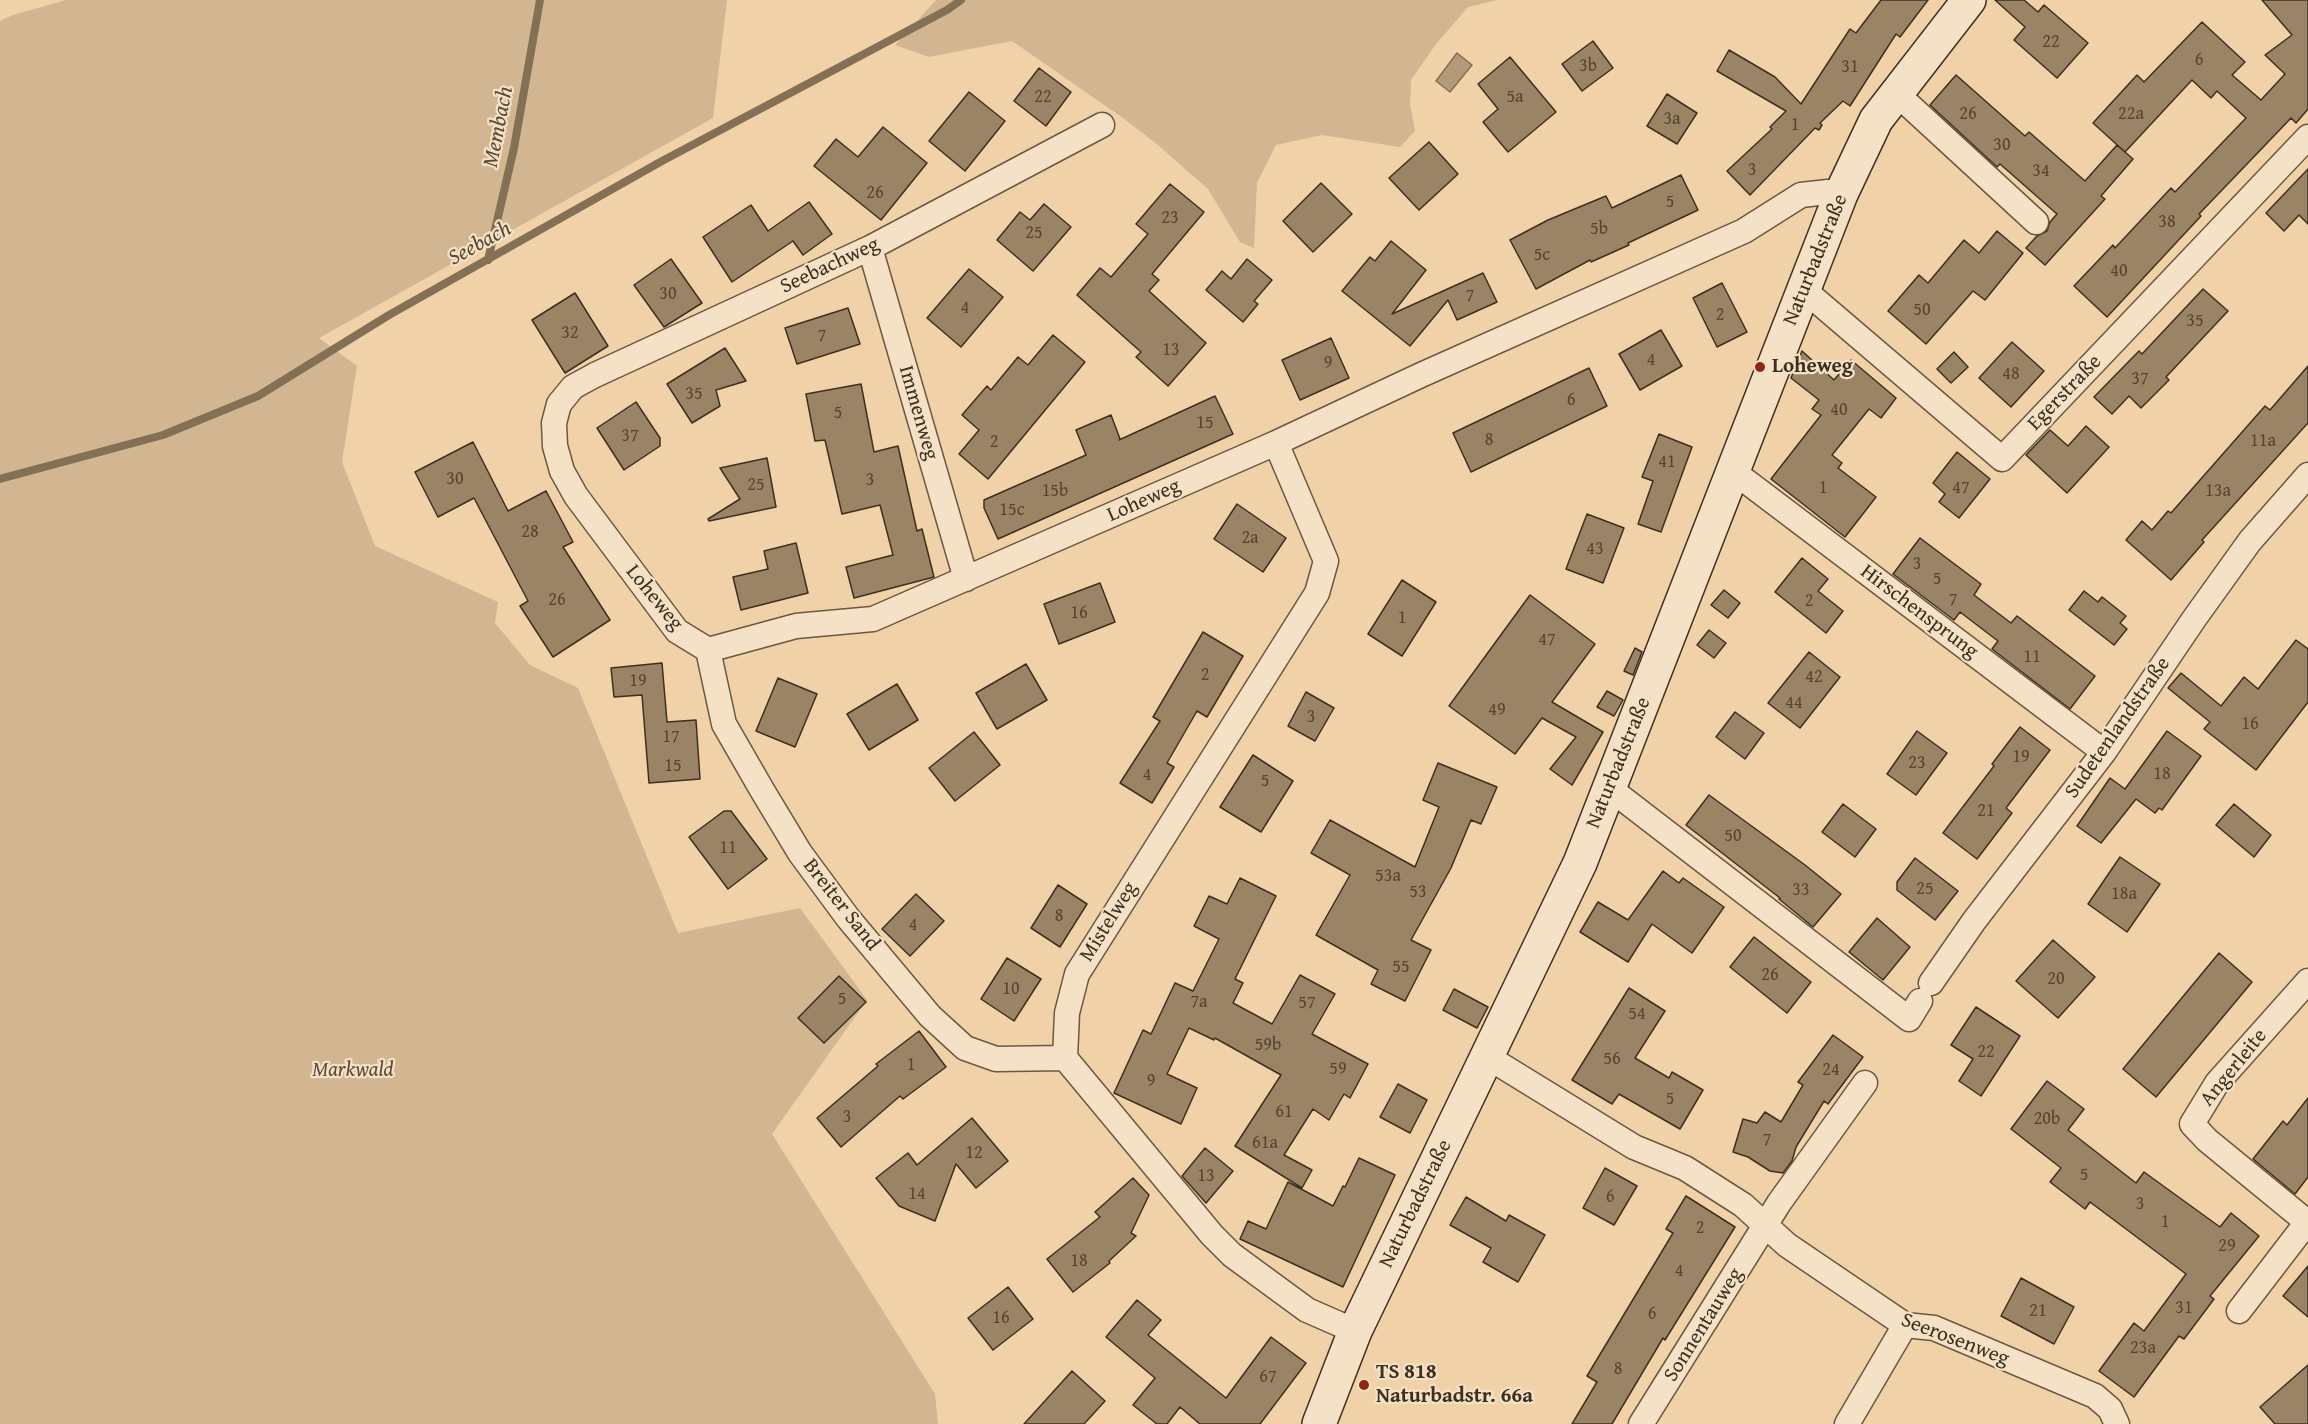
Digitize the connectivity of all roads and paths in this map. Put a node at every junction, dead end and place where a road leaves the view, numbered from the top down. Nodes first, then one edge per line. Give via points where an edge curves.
1 (1970, 0) edge
2 (1897, 93) junction
3 (1102, 125) dead end
4 (2308, 137) edge
5 (1841, 194) junction
6 (2036, 222) dead end
7 (870, 248) junction
8 (1803, 289) junction
9 (559, 404) joint
10 (1276, 444) junction
11 (1734, 472) junction
12 (2308, 475) edge
13 (966, 579) junction
14 (708, 650) junction
15 (2104, 752) junction
16 (1609, 788) junction
17 (2308, 981) edge
18 (1486, 1056) junction
19 (1065, 1058) junction
20 (1865, 1083) dead end
21 (2308, 1222) edge
22 (1766, 1226) junction
23 (2240, 1311) dead end
24 (1905, 1324) junction
25 (1354, 1332) junction
26 (1319, 1424) edge
27 (1641, 1424) edge
28 (1847, 1424) edge
29 (2117, 1424) edge

1 - 2 street, Naturbadstraße
2 - 5 street, Naturbadstraße via 1876,120
2 - 6 street
3 - 7 street, Seebachweg
4 - 8 street, Egerstraße via 2002,459
5 - 8 street, Naturbadstraße
5 - 10 street, Loheweg via 1801,195 1744,231
7 - 9 street, Seebachweg via 595,375 573,387
7 - 13 street, Immenweg
8 - 11 street, Naturbadstraße
9 - 14 street, Loheweg via 554,423 555,446 561,471 576,496 677,631
10 - 13 street, Loheweg
10 - 19 street, Mistelweg via 1326,561 1317,593 1077,974 1067,1013
11 - 15 street, Hirschensprung
11 - 16 street, Naturbadstraße
12 - 15 street, Sudetenlandstraße via 2250,541
13 - 14 street, Loheweg via 873,619 796,626
14 - 19 street, Breiter Sand via 724,724 800,853 848,918 930,1016 964,1047 996,1059
15 - 16 street, Sudetenlandstraße via 1974,921 1909,1019
16 - 18 street, Naturbadstraße via 1580,863
17 - 21 street, Angerleite via 2217,1083 2192,1124
18 - 22 street, Seerosenweg via 1634,1147 1684,1168 1743,1205
18 - 25 street, Naturbadstraße
19 - 25 street via 1232,1255 1307,1310
20 - 22 street
21 - 23 street
22 - 24 street, Seerosenweg via 1787,1245
22 - 27 street, Sonnentauweg
24 - 28 street
24 - 29 street, Seerosenweg via 1934,1328 2095,1396 2110,1409
25 - 26 street, Naturbadstraße

